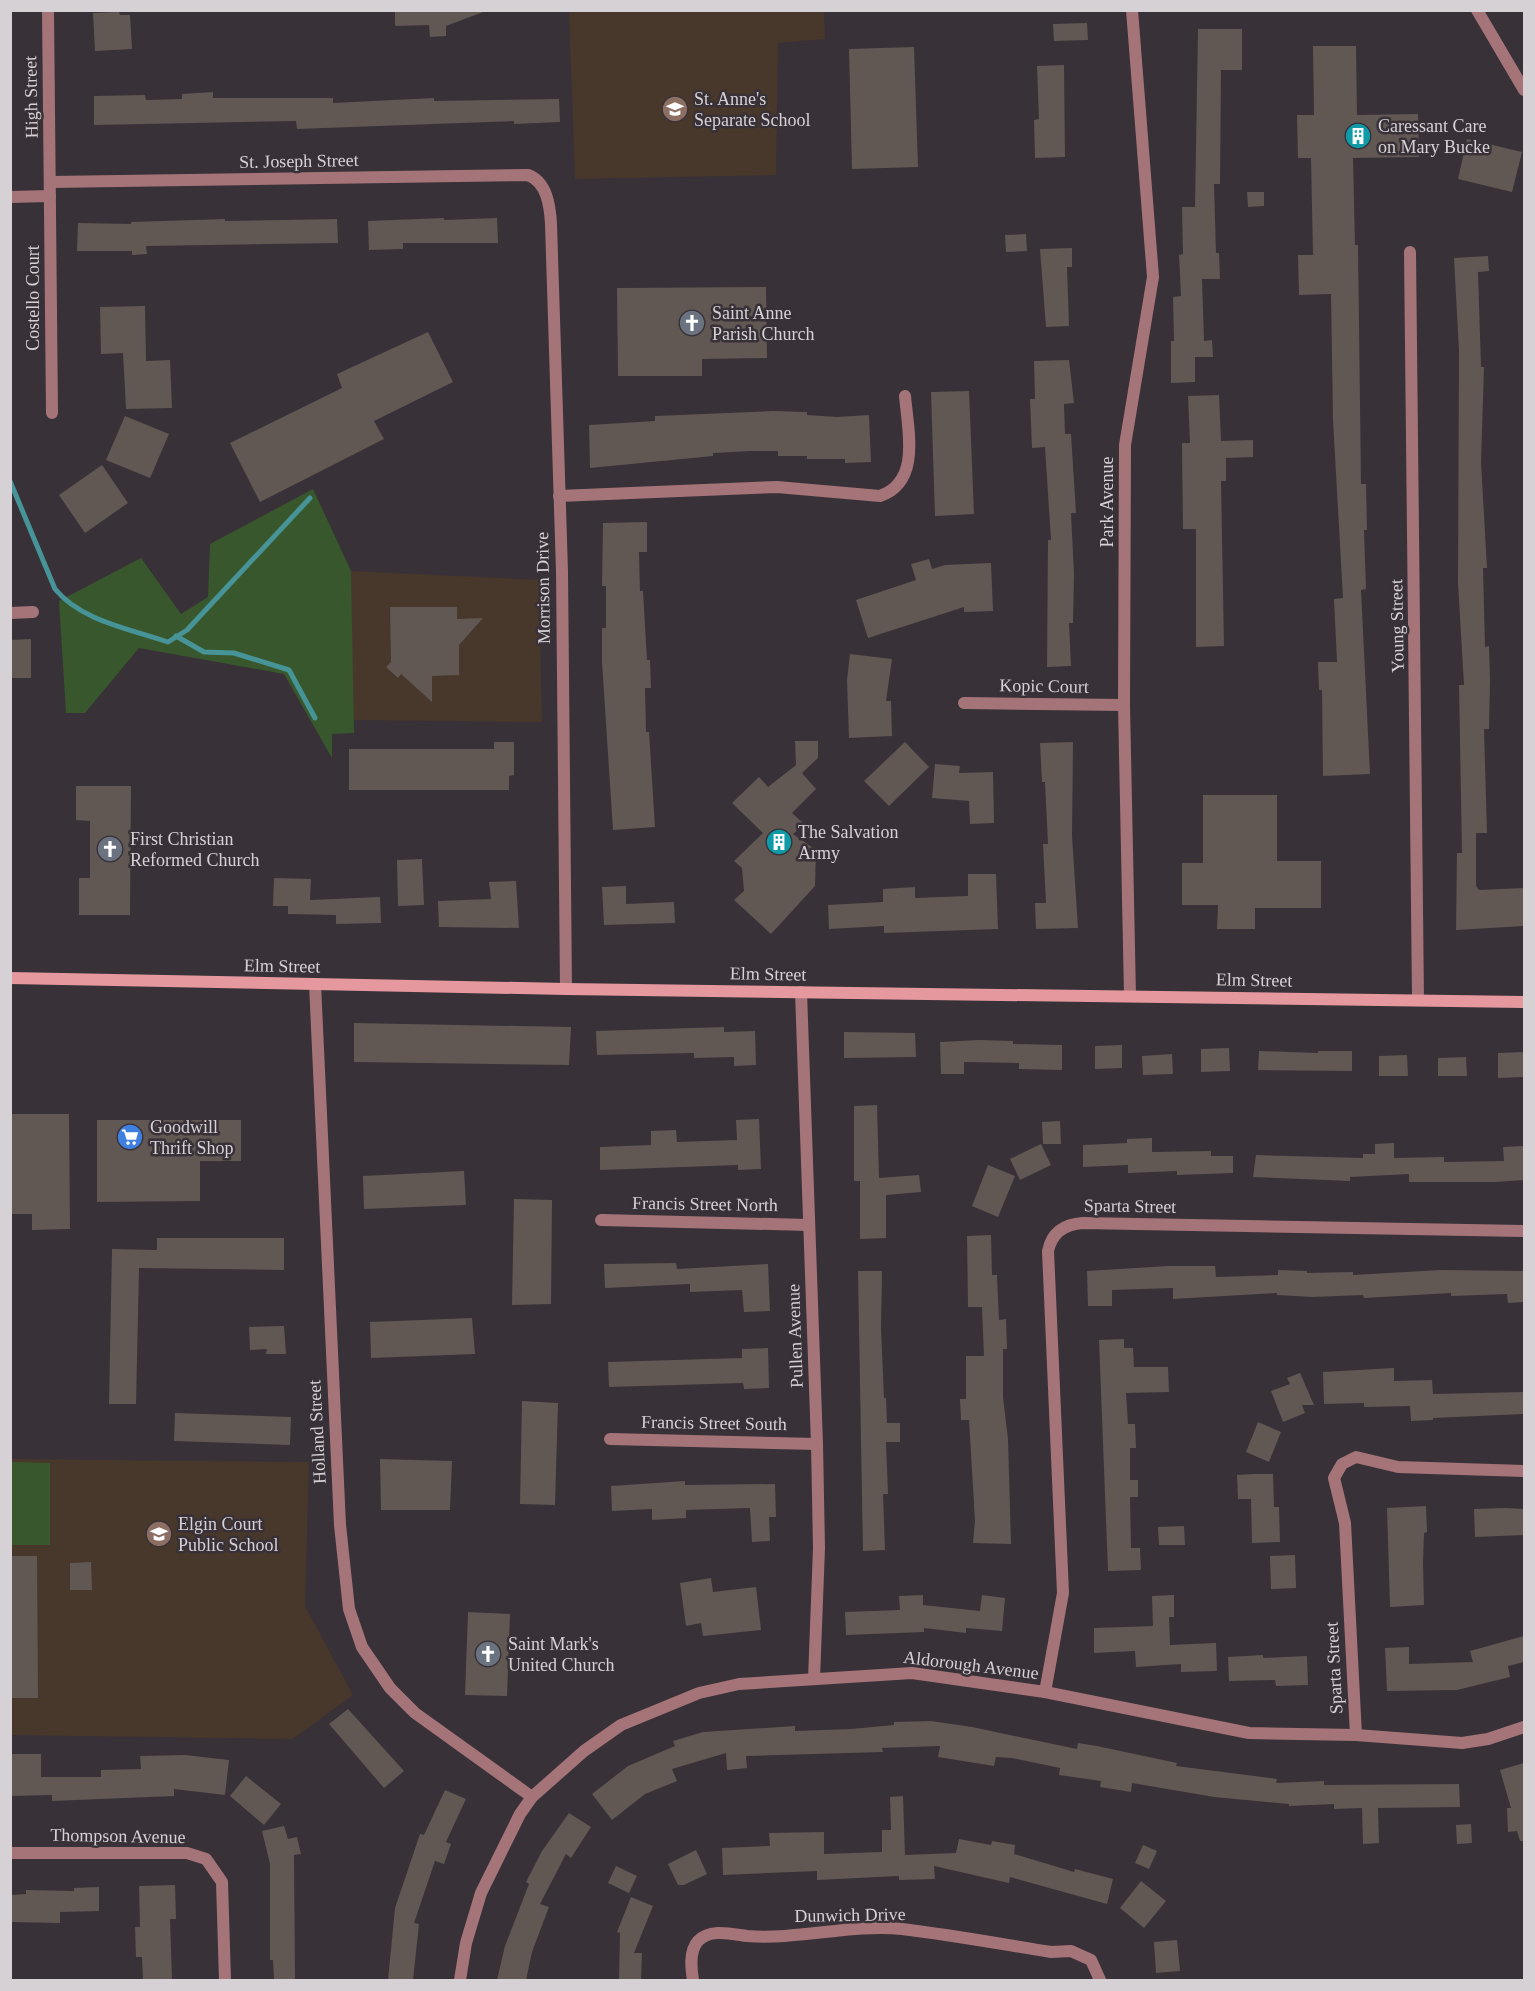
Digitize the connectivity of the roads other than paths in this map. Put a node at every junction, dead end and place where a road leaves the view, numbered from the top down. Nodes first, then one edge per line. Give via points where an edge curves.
1 (48, 10) edge
2 (1132, 10) edge
3 (1477, 10) edge
4 (1524, 90) edge
5 (50, 182) junction
6 (543, 188) joint
7 (50, 196) junction
8 (10, 197) edge
9 (1410, 252) dead end
10 (905, 396) dead end
11 (52, 413) dead end
12 (559, 496) junction
13 (33, 612) dead end
14 (10, 613) edge
15 (964, 703) dead end
16 (1124, 705) junction
17 (10, 978) edge
18 (315, 984) junction
19 (566, 989) junction
20 (801, 992) junction
21 (1130, 996) junction
22 (1418, 1000) junction
23 (1524, 1002) edge
24 (601, 1220) dead end
25 (809, 1225) junction
26 (1524, 1232) edge
27 (610, 1439) dead end
28 (817, 1444) junction
29 (1524, 1472) edge
30 (814, 1679) junction
31 (1045, 1692) junction
32 (1524, 1727) edge
33 (1356, 1735) junction
34 (532, 1797) junction
35 (10, 1853) edge
36 (225, 1980) edge
37 (460, 1980) edge
38 (693, 1980) edge
39 (1100, 1980) edge

1 - 5 street, High Street
2 - 16 street, Park Avenue via 1153,277 1125,445
3 - 4 street
5 - 6 street, St. Joseph Street via 528,175
5 - 7 street, Costello Court
6 - 12 street, Morrison Drive via 551,224
7 - 8 street
7 - 11 street, Costello Court
9 - 22 street, Young Street
10 - 12 street via 908,464 894,491 880,496 777,487
12 - 19 street, Morrison Drive
13 - 14 street
15 - 16 street, Kopic Court
16 - 21 street, Park Avenue
17 - 18 main road, Elm Street
18 - 19 main road, Elm Street
18 - 34 street, Holland Street via 340,1525 349,1609 362,1647 390,1688 415,1713
19 - 20 main road, Elm Street
20 - 21 main road, Elm Street
20 - 25 street, Pullen Avenue
21 - 22 main road, Elm Street
22 - 23 main road, Elm Street
24 - 25 street, Francis Street North
25 - 28 street, Pullen Avenue
26 - 31 street, Sparta Street via 1083,1223 1061,1229 1048,1251 1063,1593
27 - 28 street, Francis Street South
28 - 30 street, Pullen Avenue via 819,1548
29 - 33 street, Sparta Street via 1398,1467 1364,1457 1342,1464 1335,1478 1345,1523
30 - 31 street, Aldorough Avenue via 912,1673
30 - 34 street, Aldorough Avenue via 739,1684 663,1706 621,1725 584,1750
31 - 33 street, Aldorough Avenue via 1249,1733
32 - 33 street, Aldorough Avenue via 1462,1743
34 - 37 street, Aldorough Avenue via 519,1814 481,1893
35 - 36 street, Thompson Avenue via 187,1853 206,1859 216,1870 224,1890
38 - 39 street, Dunwich Drive via 693,1952 699,1941 710,1935 899,1929 1051,1952 1071,1951 1091,1960

